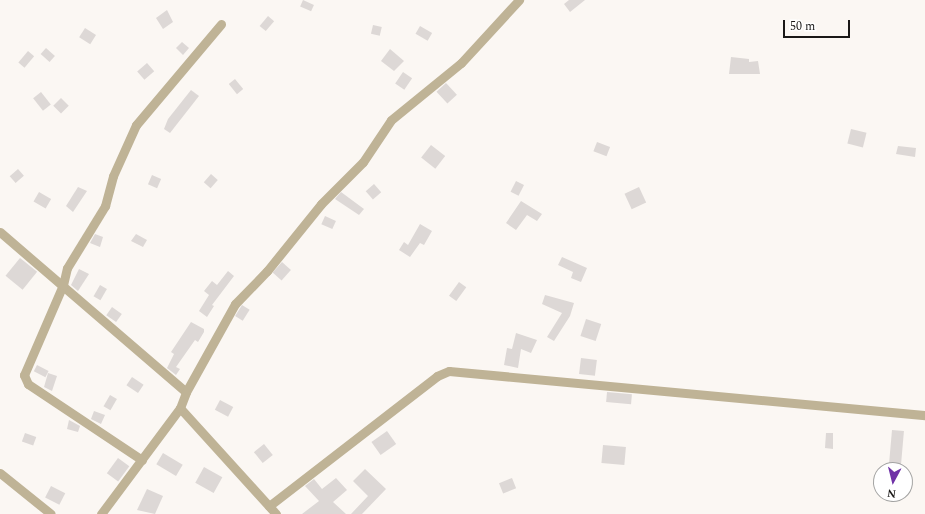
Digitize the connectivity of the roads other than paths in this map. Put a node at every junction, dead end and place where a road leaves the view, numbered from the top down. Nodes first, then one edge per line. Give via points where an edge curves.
1 (519, 0) edge
2 (221, 24) dead end
3 (0, 232) edge
4 (63, 285) junction
5 (186, 392) junction
6 (180, 408) junction
7 (925, 415) edge
8 (142, 460) junction
9 (0, 473) edge
10 (269, 506) junction
11 (51, 514) edge
12 (101, 514) edge
13 (276, 514) edge

1 - 5 street via 461,63 391,120 363,162 321,204 267,271 235,304
2 - 4 street via 136,125 113,176 105,206 70,263
3 - 4 street
4 - 5 street
4 - 8 street via 26,367 25,380
5 - 6 street
6 - 8 street
6 - 10 street
7 - 10 street via 449,371 437,376
8 - 12 street
9 - 11 street
10 - 13 street

